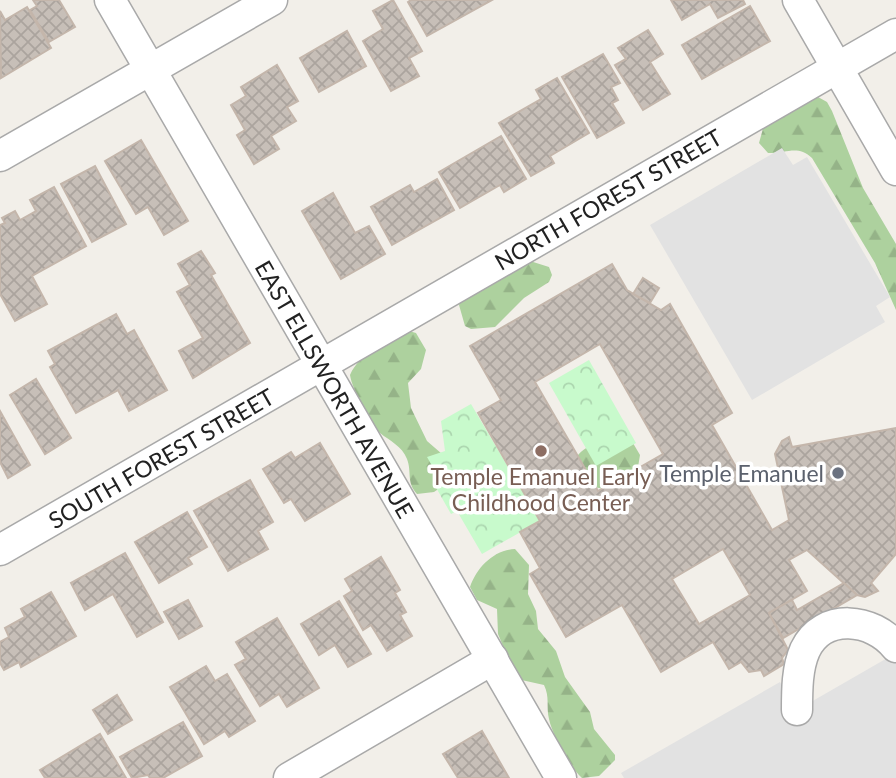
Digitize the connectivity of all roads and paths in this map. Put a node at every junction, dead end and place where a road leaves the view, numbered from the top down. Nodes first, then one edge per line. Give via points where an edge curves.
1 (110, 0) edge
2 (272, 0) edge
3 (797, 0) edge
4 (896, 34) edge
5 (837, 68) junction
6 (150, 69) junction
7 (0, 156) edge
8 (896, 170) edge
9 (321, 365) junction
10 (0, 550) edge
11 (896, 647) edge
12 (493, 659) junction
13 (797, 710) dead end
14 (289, 778) edge
15 (561, 778) edge

1 - 6 street, EAST ELLSWORTH AVENUE
2 - 6 street
3 - 5 street
4 - 5 street, NORTH FOREST STREET
5 - 8 street
5 - 9 street, NORTH FOREST STREET
6 - 7 street
6 - 9 street, EAST ELLSWORTH AVENUE
9 - 10 street, SOUTH FOREST STREET
9 - 12 street, EAST ELLSWORTH AVENUE
11 - 13 street via 868,625 839,623 814,636 800,668
12 - 14 street
12 - 15 street, EAST ELLSWORTH AVENUE

